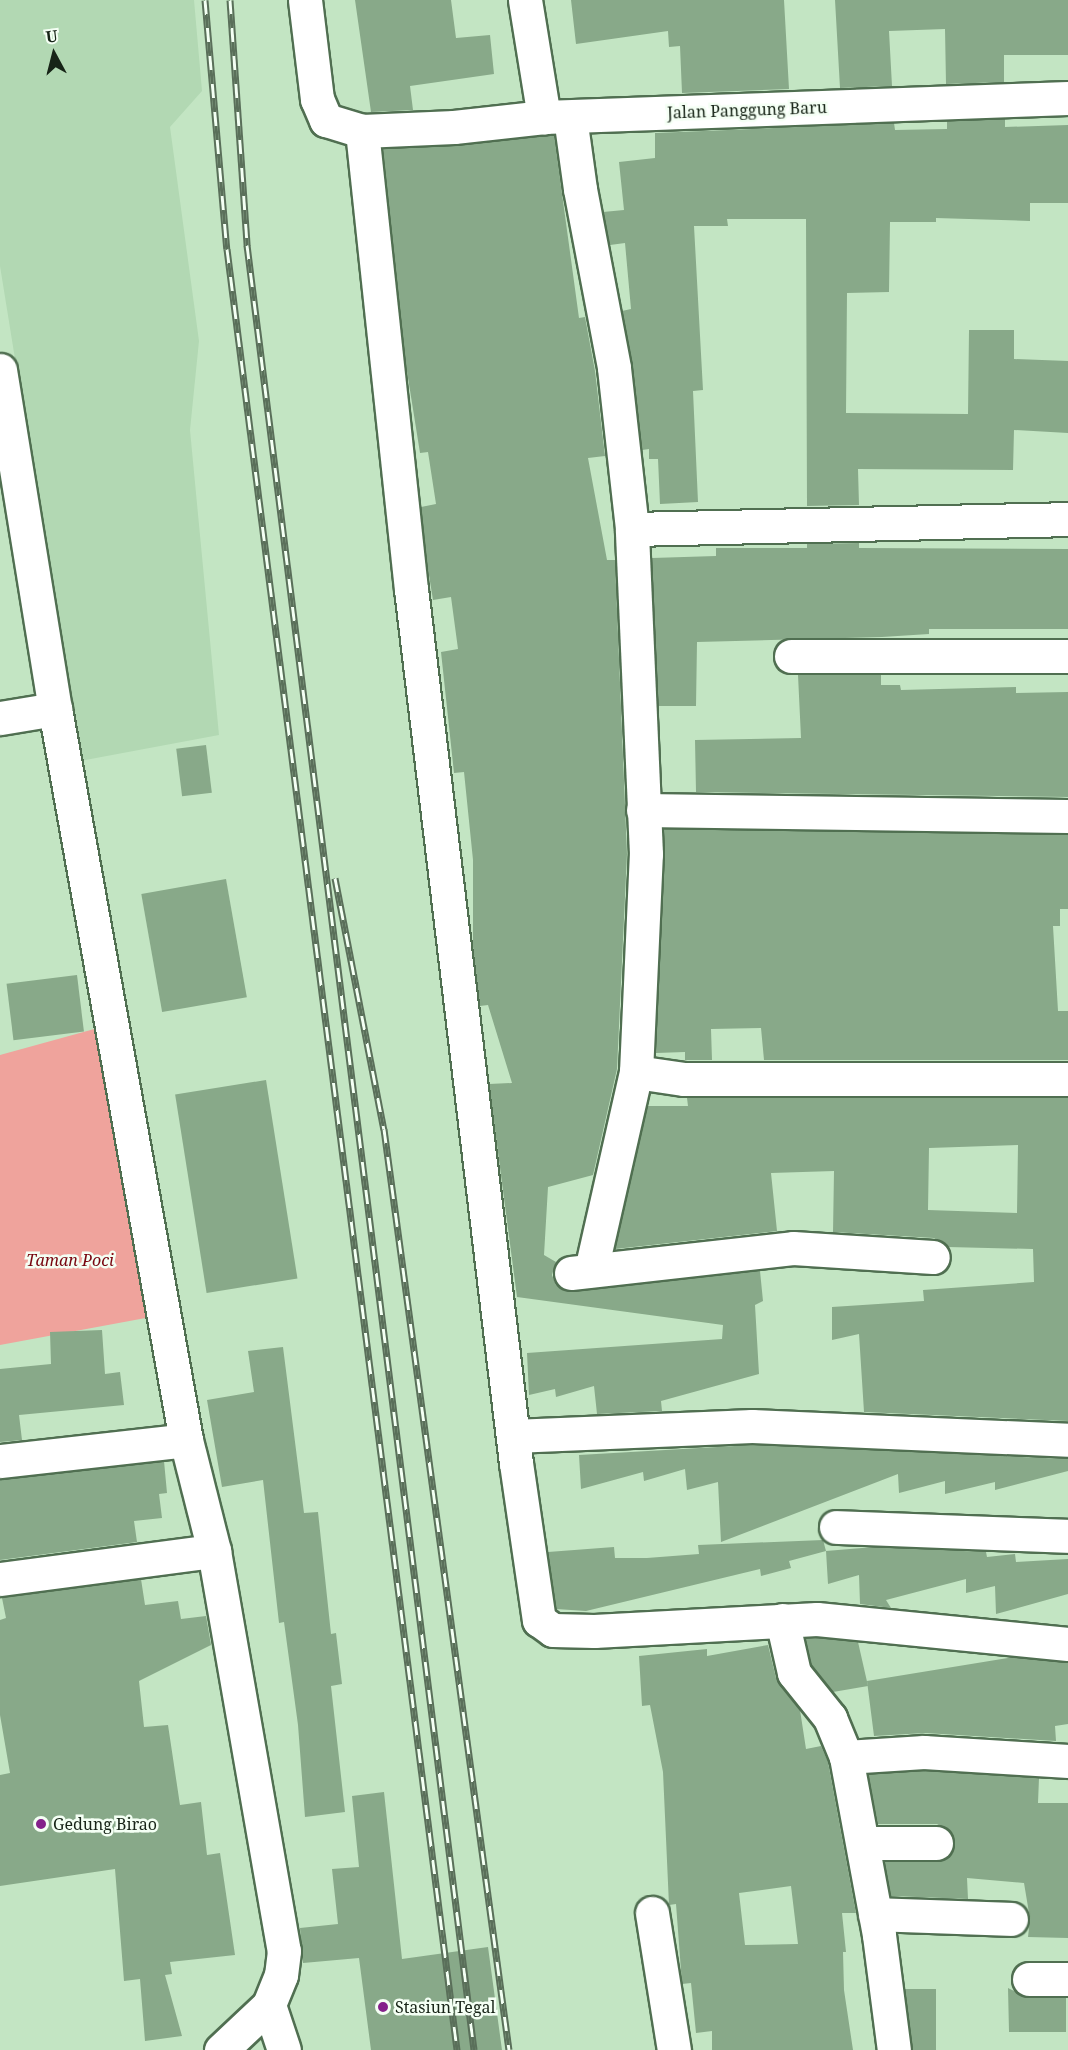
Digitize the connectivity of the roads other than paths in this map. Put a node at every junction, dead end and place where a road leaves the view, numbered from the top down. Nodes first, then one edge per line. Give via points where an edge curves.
1 (305, 0) edge
2 (525, 0) edge
3 (1068, 98) edge
4 (557, 117) junction
5 (362, 131) junction
6 (0, 370) edge
7 (5, 425) edge
8 (1068, 519) edge
9 (632, 529) junction
10 (791, 656) dead end
11 (1068, 656) edge
12 (55, 709) junction
13 (0, 718) edge
14 (643, 810) junction
15 (1068, 816) edge
16 (636, 1072) junction
17 (1068, 1079) edge
18 (933, 1257) dead end
19 (513, 1436) junction
20 (186, 1440) junction
21 (1068, 1440) edge
22 (0, 1461) edge
23 (836, 1527) dead end
24 (1068, 1536) edge
25 (214, 1551) junction
26 (0, 1579) edge
27 (782, 1620) junction
28 (1068, 1644) edge
29 (846, 1757) junction
30 (1068, 1761) edge
31 (863, 1843) junction
32 (936, 1843) dead end
33 (652, 1913) dead end
34 (875, 1914) junction
35 (1011, 1918) dead end
36 (1029, 1978) dead end
37 (1068, 1979) edge
38 (269, 2005) junction
39 (221, 2050) edge
40 (284, 2050) edge
41 (674, 2050) edge
42 (894, 2050) edge

1 - 5 street, Jalan Panggung Baru via 317,99 326,120
2 - 4 street
3 - 4 street, Jalan Panggung Baru
4 - 5 street, Jalan Panggung Baru via 454,128
4 - 9 street via 580,189 614,368
5 - 19 street via 411,589
6 - 7 street
7 - 12 street
8 - 9 street
9 - 14 street
10 - 11 street
12 - 13 street
12 - 20 street
14 - 15 street
14 - 16 street via 646,854
16 - 17 street via 690,1080
16 - 18 street via 580,1272 793,1248
19 - 21 street via 752,1426
19 - 27 street via 541,1623 557,1631 594,1631
20 - 22 street
20 - 25 street
23 - 24 street
25 - 26 street
25 - 38 street via 284,1951 281,1975
27 - 28 street via 837,1620
27 - 29 street via 794,1673 830,1718
29 - 30 street via 924,1752
29 - 31 street
31 - 32 street
31 - 34 street
33 - 41 street
34 - 35 street
34 - 42 street
36 - 37 street
38 - 39 street
38 - 40 street

